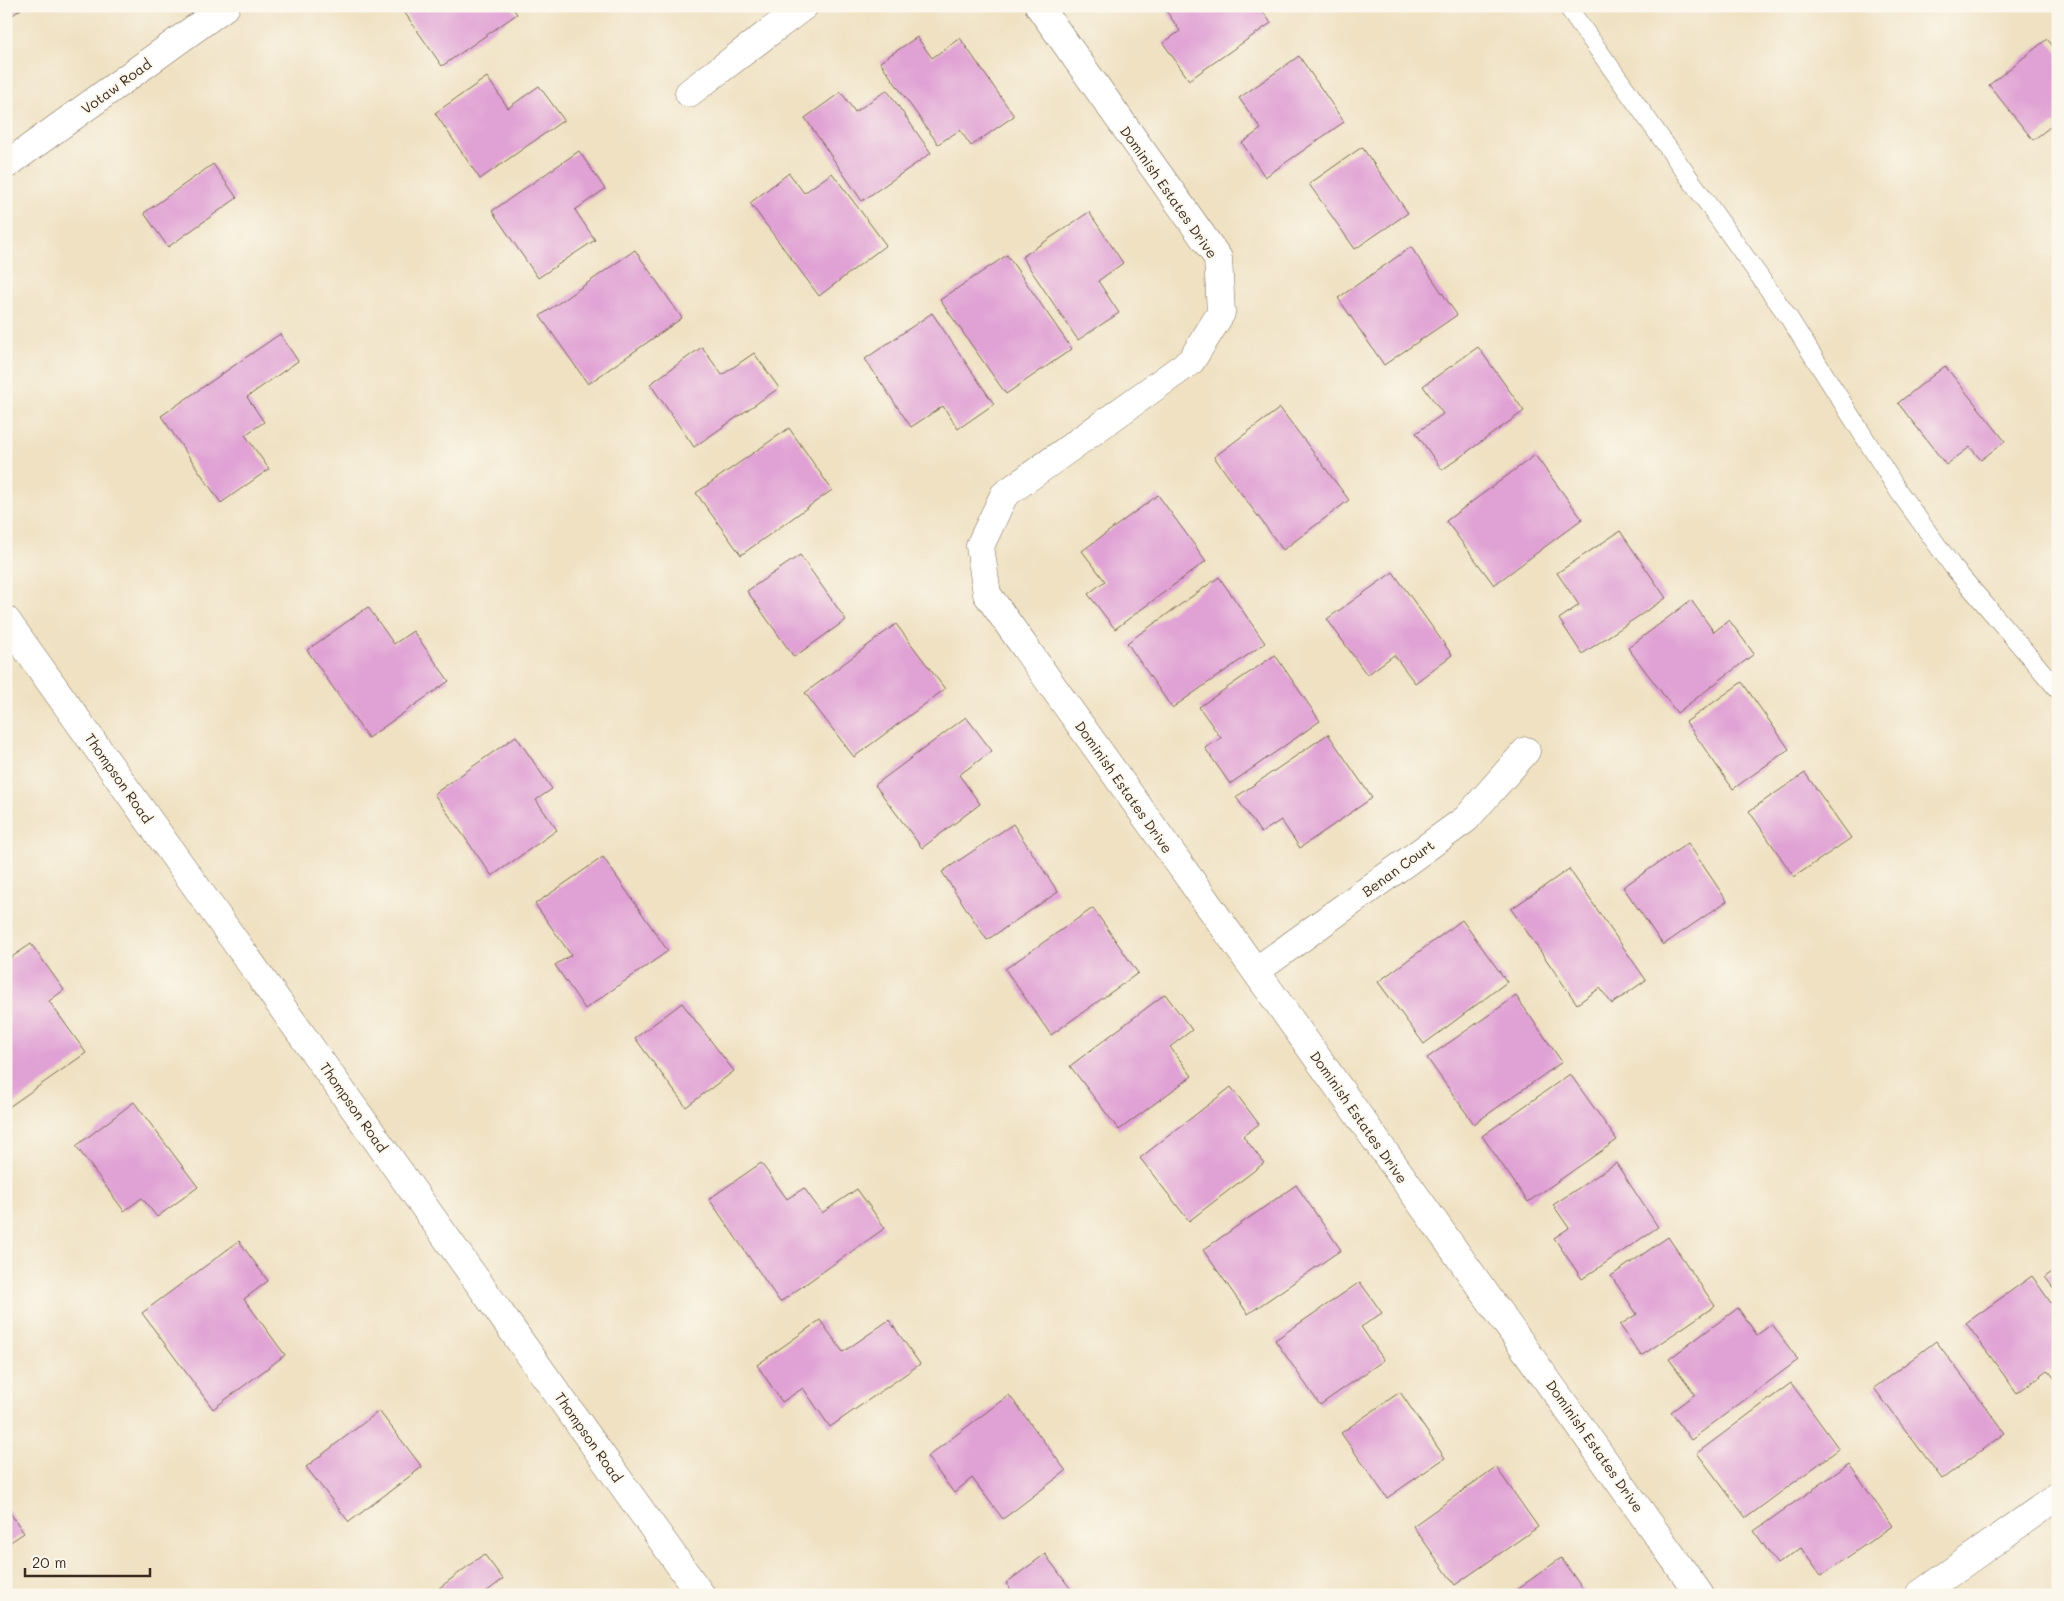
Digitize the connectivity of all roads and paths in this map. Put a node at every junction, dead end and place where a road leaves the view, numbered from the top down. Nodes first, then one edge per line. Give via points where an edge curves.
1 (226, 6) edge
2 (804, 6) edge
3 (1039, 6) edge
4 (1567, 6) edge
5 (689, 92) dead end
6 (6, 165) edge
7 (6, 620) edge
8 (2058, 690) edge
9 (1526, 751) dead end
10 (1256, 971) junction
11 (2058, 1496) edge
12 (701, 1595) edge
13 (1700, 1595) edge
14 (1919, 1595) edge

1 - 6 street, Votaw Road
2 - 5 street
3 - 10 street, Dominish Estates Drive via 1218,258 1221,313 1192,361 1004,495 980,546 987,594
4 - 8 lane via 1789,318 1904,500 1953,567
7 - 12 street, Thompson Road
9 - 10 street, Benan Court via 1466,819
10 - 13 street, Dominish Estates Drive
11 - 14 street

